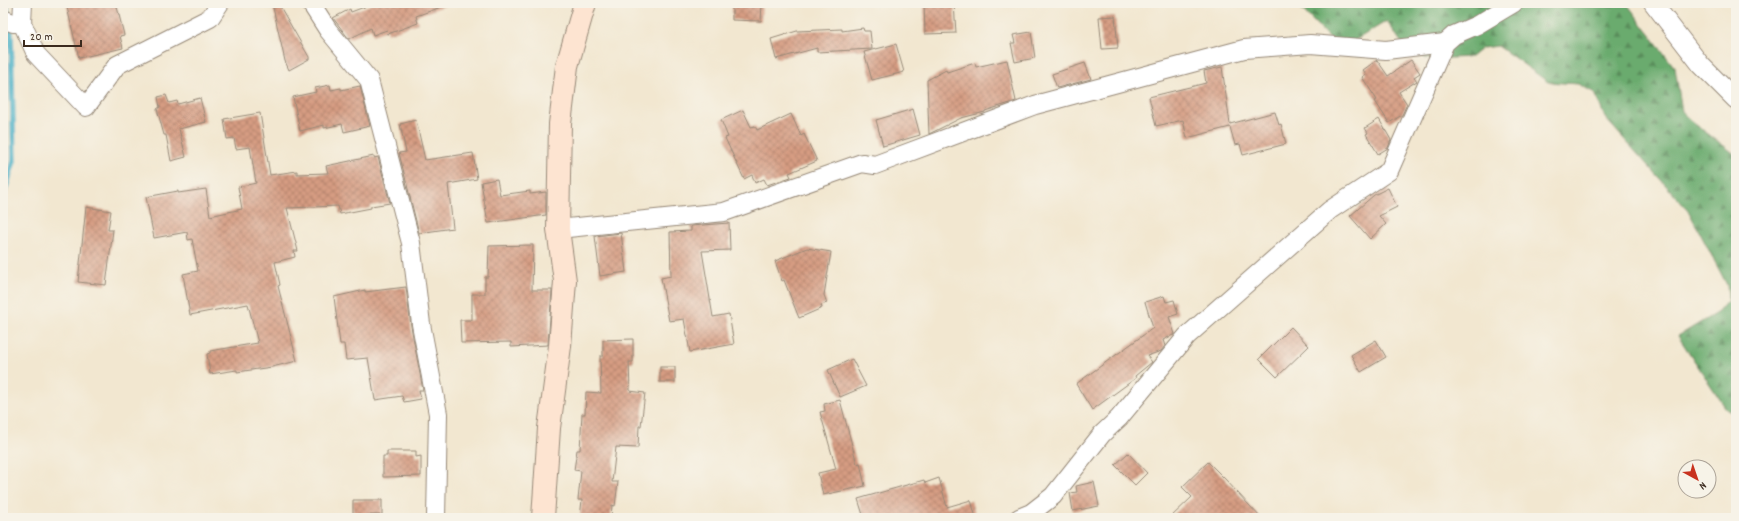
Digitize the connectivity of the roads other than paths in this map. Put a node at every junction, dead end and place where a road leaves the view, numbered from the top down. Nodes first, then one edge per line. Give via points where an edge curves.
1 (23, 3) edge
2 (220, 3) edge
3 (309, 3) edge
4 (585, 3) edge
5 (1514, 3) edge
6 (1653, 3) edge
7 (3, 19) edge
8 (22, 23) junction
9 (1445, 43) junction
10 (1736, 100) edge
11 (558, 229) junction
12 (436, 518) edge
13 (542, 518) edge
14 (1018, 518) edge

1 - 8 street
2 - 8 street via 210,18 117,65 86,107 36,54
3 - 12 street via 369,80 411,243 421,324 438,414
4 - 11 street via 566,74 560,124
5 - 9 street via 1477,25 1454,34
6 - 10 street via 1701,65
7 - 8 street
9 - 11 street via 1386,50 1310,44 1244,49 1035,105 875,165 862,163 724,212
9 - 14 street via 1389,171 1330,210 1187,336 1119,418 1102,434 1053,496 1031,513
11 - 13 street via 565,281

